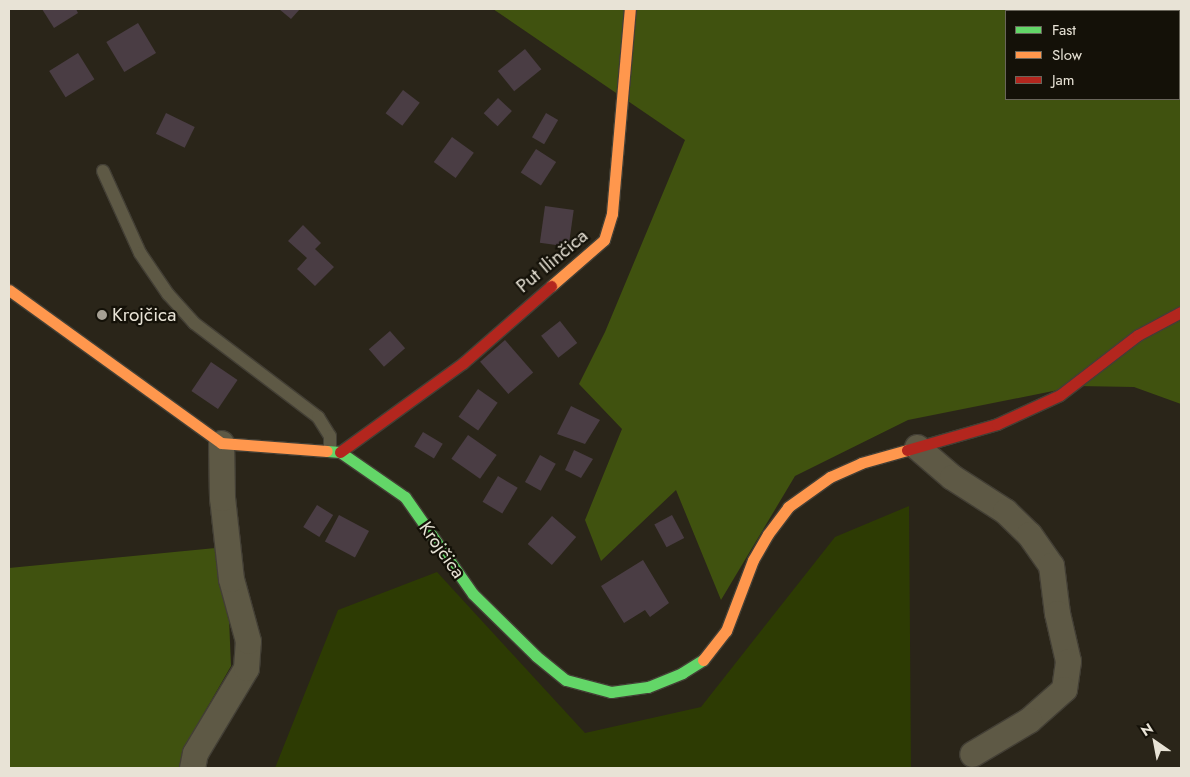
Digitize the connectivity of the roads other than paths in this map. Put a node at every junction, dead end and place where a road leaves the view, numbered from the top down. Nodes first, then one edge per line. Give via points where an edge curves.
1 (630, 9) edge
2 (103, 170) dead end
3 (9, 290) edge
4 (1181, 312) edge
5 (221, 443) junction
6 (917, 448) junction
7 (335, 452) junction
8 (972, 754) dead end
9 (192, 768) edge

1 - 7 main road, Put Ilinčica via 612,212 604,240 463,363
2 - 7 lane via 140,253 168,294 194,323 318,417
3 - 5 main road
4 - 6 main road, Krojčica via 1138,335 1060,395 997,424
5 - 7 main road
5 - 9 street via 222,498 231,578 248,641 246,668 199,745
6 - 7 main road, Krojčica via 861,463 788,507 753,560 726,630 703,660 648,687 611,692 566,680 507,629 473,594 405,498
6 - 8 street via 952,477 1005,511 1029,534 1051,565 1057,613 1068,660 1064,689 1029,720

